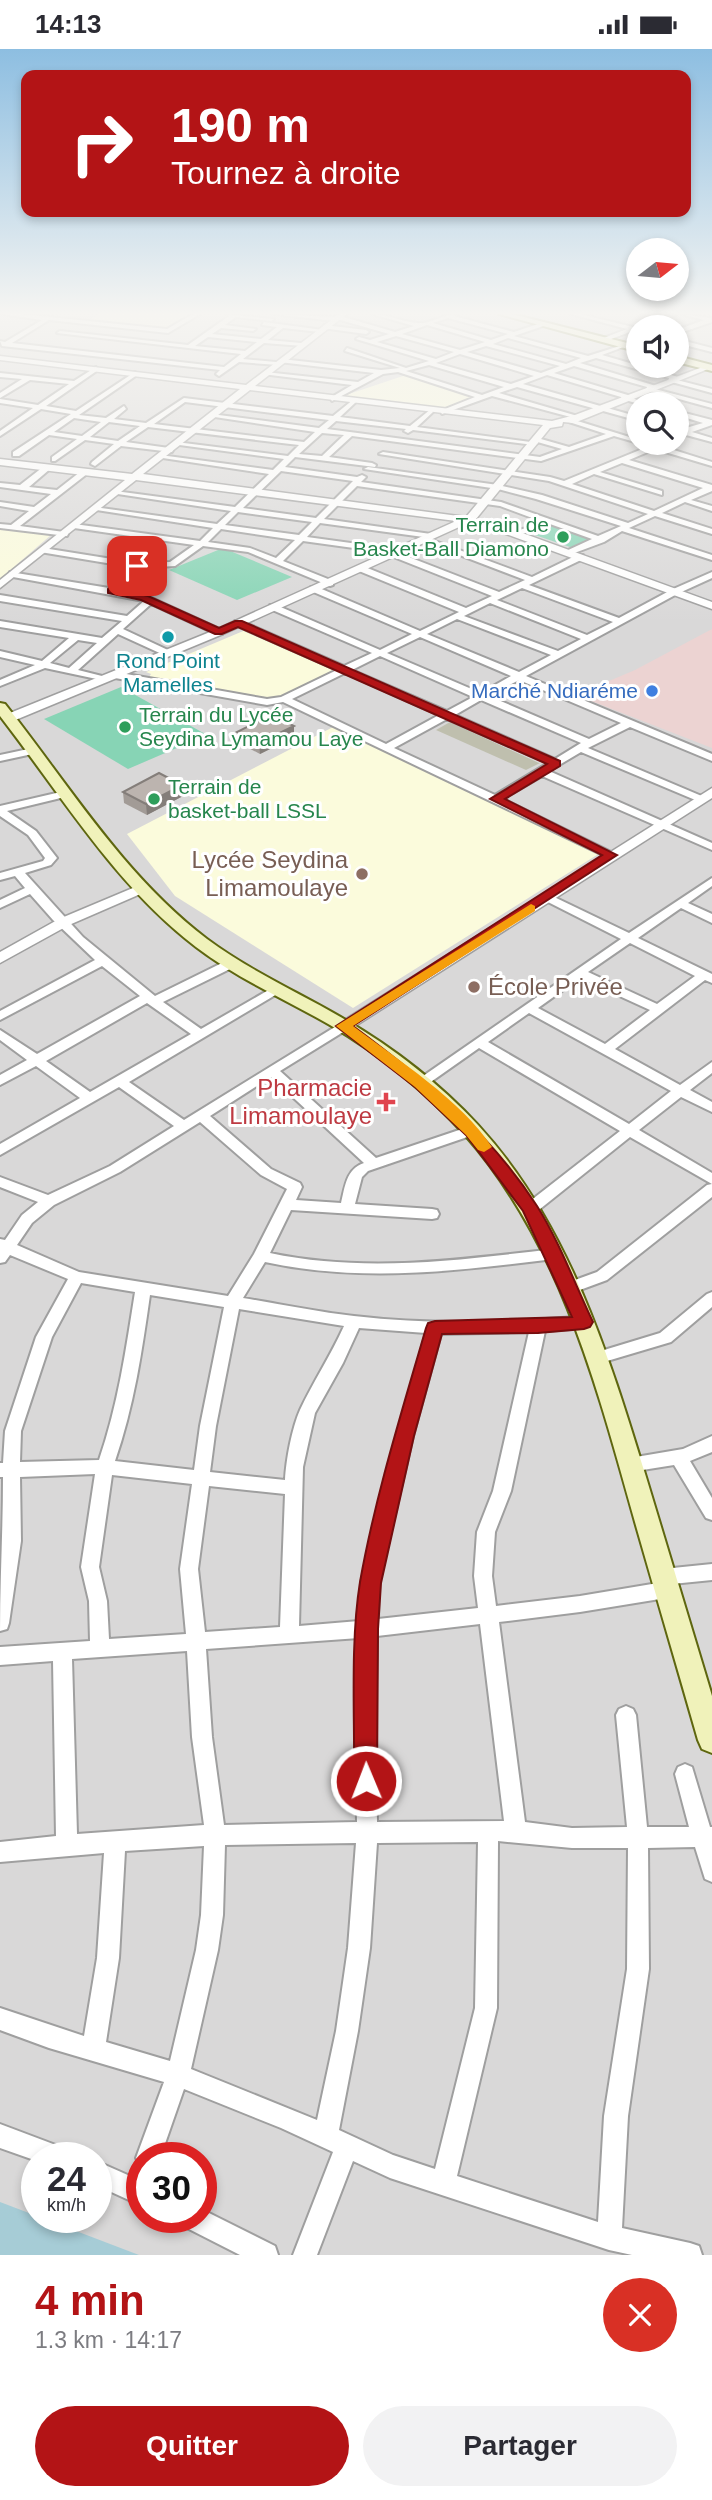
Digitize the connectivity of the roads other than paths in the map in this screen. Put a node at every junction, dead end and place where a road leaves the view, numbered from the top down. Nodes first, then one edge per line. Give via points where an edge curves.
1 (25, 417) edge
2 (71, 417) edge
3 (88, 417) edge
4 (112, 417) edge
5 (157, 417) edge
6 (210, 417) edge
7 (218, 417) edge
8 (326, 417) edge
9 (427, 417) edge
10 (497, 417) edge
11 (561, 417) edge
12 (578, 417) edge
13 (692, 417) edge
14 (335, 418) junction
15 (528, 420) junction
16 (570, 420) junction
17 (107, 421) junction
18 (711, 422) edge
19 (146, 425) junction
20 (412, 427) junction
21 (320, 430) junction
22 (689, 430) edge
23 (191, 431) junction
24 (1, 433) edge
25 (47, 433) junction
26 (350, 434) junction
27 (542, 434) junction
28 (614, 434) junction
29 (689, 434) edge
30 (626, 438) edge
31 (84, 439) junction
32 (398, 440) junction
33 (712, 440) edge
34 (120, 443) junction
35 (305, 444) junction
36 (172, 447) junction
37 (571, 450) junction
38 (0, 452) edge
39 (16, 454) junction
40 (383, 454) junction
41 (634, 455) edge
42 (681, 455) edge
43 (522, 456) junction
44 (160, 457) junction
45 (291, 457) junction
46 (55, 459) junction
47 (323, 459) junction
48 (622, 460) junction
49 (0, 462) edge
50 (94, 464) junction
51 (712, 464) edge
52 (108, 466) junction
53 (370, 467) junction
54 (46, 469) junction
55 (279, 471) junction
56 (511, 471) junction
57 (594, 472) junction
58 (83, 474) junction
59 (97, 475) junction
60 (137, 475) junction
61 (358, 482) junction
62 (565, 484) junction
63 (0, 485) edge
64 (498, 487) junction
65 (22, 488) junction
66 (556, 488) dead end
67 (711, 488) edge
68 (257, 492) junction
69 (547, 492) dead end
70 (59, 493) junction
71 (115, 493) junction
72 (659, 493) dead end
73 (538, 497) junction
74 (685, 500) junction
75 (487, 501) junction
76 (338, 502) junction
77 (0, 504) edge
78 (514, 508) junction
79 (94, 509) junction
80 (712, 509) edge
81 (37, 510) junction
82 (238, 510) junction
83 (656, 513) junction
84 (467, 520) junction
85 (551, 521) junction
86 (319, 522) junction
87 (0, 526) edge
88 (74, 526) junction
89 (220, 527) junction
90 (12, 528) junction
91 (626, 528) junction
92 (712, 532) edge
93 (64, 534) junction
94 (517, 534) junction
95 (302, 537) junction
96 (427, 538) junction
97 (601, 540) junction
98 (201, 544) junction
99 (43, 551) junction
100 (397, 553) junction
101 (575, 555) junction
102 (712, 558) edge
103 (279, 560) junction
104 (137, 566) junction
105 (362, 569) junction
106 (13, 574) junction
107 (712, 575) edge
108 (531, 579) junction
109 (330, 583) junction
110 (0, 585) edge
111 (521, 585) junction
112 (314, 589) junction
113 (111, 591) junction
114 (674, 592) junction
115 (498, 595) junction
116 (0, 598) edge
117 (150, 600) junction
118 (489, 600) junction
119 (712, 606) edge
120 (273, 607) junction
121 (461, 614) junction
122 (129, 619) junction
123 (622, 622) junction
124 (238, 623) junction
125 (0, 624) edge
126 (117, 630) junction
127 (219, 632) junction
128 (419, 635) junction
129 (77, 636) junction
130 (589, 639) junction
131 (104, 641) junction
132 (381, 652) junction
133 (167, 653) junction
134 (0, 654) edge
135 (559, 655) junction
136 (43, 666) junction
137 (346, 669) junction
138 (70, 672) junction
139 (109, 677) junction
140 (521, 677) junction
141 (0, 683) edge
142 (483, 697) junction
143 (284, 699) junction
144 (4, 712) edge
145 (447, 716) junction
146 (627, 724) junction
147 (585, 745) junction
148 (386, 748) junction
149 (33, 751) junction
150 (0, 758) edge
151 (712, 758) edge
152 (555, 763) junction
153 (542, 772) junction
154 (65, 794) junction
155 (706, 795) edge
156 (496, 799) junction
157 (0, 810) edge
158 (658, 824) junction
159 (712, 847) edge
160 (611, 855) junction
161 (18, 872) junction
162 (0, 877) edge
163 (712, 881) edge
164 (31, 889) junction
165 (140, 889) junction
166 (548, 898) junction
167 (680, 903) junction
168 (0, 905) edge
169 (712, 919) edge
170 (64, 922) junction
171 (630, 938) junction
172 (0, 958) edge
173 (103, 960) junction
174 (232, 963) junction
175 (580, 973) junction
176 (708, 977) edge
177 (276, 991) junction
178 (150, 1000) junction
179 (529, 1008) junction
180 (659, 1010) junction
181 (0, 1016) edge
182 (344, 1026) junction
183 (198, 1033) junction
184 (0, 1034) edge
185 (479, 1043) junction
186 (607, 1049) junction
187 (37, 1061) junction
188 (712, 1066) edge
189 (272, 1071) junction
190 (0, 1080) edge
191 (119, 1081) junction
192 (420, 1083) junction
193 (680, 1091) junction
194 (89, 1098) junction
195 (712, 1108) edge
196 (201, 1115) junction
197 (183, 1126) junction
198 (471, 1131) junction
199 (631, 1132) junction
200 (0, 1150) edge
201 (374, 1164) junction
202 (712, 1179) edge
203 (0, 1182) edge
204 (712, 1189) edge
205 (49, 1201) junction
206 (286, 1205) junction
207 (347, 1208) junction
208 (530, 1209) junction
209 (432, 1214) dead end
210 (3, 1249) edge
211 (554, 1254) junction
212 (261, 1256) junction
213 (77, 1277) junction
214 (569, 1288) junction
215 (143, 1289) junction
216 (712, 1298) edge
217 (233, 1301) junction
218 (354, 1322) junction
219 (584, 1322) junction
220 (538, 1326) junction
221 (435, 1328) junction
222 (597, 1358) junction
223 (712, 1444) edge
224 (678, 1457) junction
225 (630, 1465) junction
226 (104, 1467) junction
227 (6, 1470) edge
228 (200, 1477) junction
229 (295, 1489) junction
230 (711, 1509) edge
231 (712, 1572) edge
232 (665, 1583) junction
233 (488, 1616) junction
234 (0, 1623) edge
235 (367, 1629) junction
236 (289, 1634) junction
237 (196, 1640) junction
238 (100, 1650) junction
239 (62, 1653) junction
240 (0, 1656) edge
241 (626, 1715) dead end
242 (712, 1740) edge
243 (685, 1774) dead end
244 (514, 1831) junction
245 (488, 1833) junction
246 (367, 1834) junction
247 (215, 1835) junction
248 (708, 1837) edge
249 (638, 1838) junction
250 (115, 1842) junction
251 (67, 1845) junction
252 (0, 1852) edge
253 (712, 1872) edge
254 (0, 2019) edge
255 (93, 2050) junction
256 (178, 2075) junction
257 (0, 2136) edge
258 (336, 2140) junction
259 (154, 2142) edge
260 (21, 2144) edge
261 (444, 2182) junction
262 (217, 2230) edge
263 (609, 2238) junction
264 (266, 2255) edge
265 (305, 2255) edge
266 (690, 2255) edge

1 - 24 street
2 - 25 street
3 - 17 street
4 - 17 street
5 - 19 street
6 - 23 street
7 - 21 street
8 - 14 street
9 - 20 street
10 - 15 street
11 - 16 street
12 - 16 street
13 - 18 street
14 - 20 street
14 - 21 street
15 - 16 street
15 - 27 street
16 - 27 street
16 - 28 street
17 - 19 street
17 - 31 street
18 - 22 street
19 - 23 street
19 - 34 street
20 - 27 street
20 - 32 street
21 - 26 street
21 - 35 street
23 - 35 street
23 - 36 street
25 - 31 street
25 - 39 street
26 - 32 street
26 - 47 street
27 - 37 street
27 - 43 street
28 - 30 street
28 - 37 street
29 - 33 street
31 - 34 street
31 - 46 street
32 - 40 street
32 - 43 street
34 - 36 street
34 - 50 street
35 - 45 street
36 - 44 street
36 - 45 street
37 - 43 street via 546,459
38 - 39 street
39 - 46 street
40 - 53 street
40 - 56 street
41 - 48 street
42 - 51 street
43 - 56 street
44 - 55 street
44 - 60 street
45 - 47 street
45 - 55 street
46 - 50 street
47 - 53 street
48 - 57 street
48 - 67 street
49 - 54 street
50 - 52 street
52 - 59 street
52 - 60 street
53 - 61 street
53 - 64 street
54 - 58 street
54 - 65 street
55 - 61 street
55 - 68 street
56 - 62 street
56 - 64 street
57 - 62 street
57 - 72 street
58 - 59 street
58 - 70 street
59 - 60 street
60 - 68 street
60 - 71 street
61 - 75 street
61 - 76 street
62 - 66 street
62 - 83 street
63 - 65 street
64 - 73 street
64 - 75 street
65 - 70 street
67 - 74 street
68 - 76 street
68 - 82 street
69 - 73 street
70 - 81 street
71 - 79 street
71 - 82 street
73 - 78 street
73 - 91 street
74 - 80 street
74 - 83 street
75 - 78 street
75 - 84 street
76 - 84 street
76 - 86 street
77 - 81 street
78 - 85 street
79 - 88 street
79 - 89 street
81 - 90 street
82 - 86 street
82 - 89 street
83 - 91 street
83 - 92 street
84 - 94 street
84 - 96 street
85 - 94 street
85 - 97 street
86 - 95 street
86 - 96 street
87 - 90 street
88 - 93 street
88 - 98 street
89 - 95 street
89 - 98 street
90 - 93 street
91 - 97 street
91 - 102 street
93 - 99 street
94 - 101 street
95 - 100 street
95 - 103 street
96 - 100 street
96 - 108 street
97 - 101 street
98 - 103 street via 250,550
98 - 104 street via 172,564
99 - 104 street
99 - 106 street
100 - 105 street
100 - 115 street
101 - 108 street
101 - 114 street
103 - 109 street
104 - 113 street
105 - 109 street
105 - 121 street
106 - 110 street
106 - 113 street
107 - 114 street
108 - 111 street
109 - 112 street
111 - 115 street
111 - 123 street
112 - 120 street
112 - 128 street
113 - 117 street
114 - 119 street
114 - 123 street
115 - 118 street
116 - 122 street
117 - 122 street
117 - 127 street
118 - 121 street
118 - 130 street
120 - 124 street
120 - 132 street
121 - 128 street
121 - 135 street
122 - 126 street
123 - 130 street
124 - 127 street
124 - 137 street
125 - 129 street
126 - 131 street
126 - 133 street
127 - 133 street
128 - 132 street
128 - 140 street
129 - 131 street
129 - 136 street
130 - 135 street
131 - 138 street
132 - 137 street
132 - 142 street
133 - 139 street
134 - 136 street
135 - 140 street
136 - 138 street
136 - 141 street
137 - 143 street
137 - 145 street
138 - 139 street
139 - 143 street via 267,702
139 - 144 street
140 - 142 street
140 - 146 street
142 - 145 street
142 - 147 street
143 - 148 street
144 - 149 main road
145 - 148 street
145 - 152 street
146 - 147 street
146 - 151 street
147 - 152 street
147 - 155 street
148 - 156 street
149 - 150 street
149 - 154 main road
152 - 153 street
153 - 156 street
153 - 158 street
154 - 157 street
154 - 165 main road
155 - 158 street
156 - 160 street
157 - 161 street via 32,833 51,859
158 - 159 street
158 - 160 street
160 - 166 street
161 - 162 street
161 - 164 street
163 - 167 street
164 - 168 street
164 - 170 street
165 - 170 street
165 - 174 main road
166 - 171 street
166 - 182 street
167 - 169 street
167 - 171 street
170 - 172 street
170 - 173 street
171 - 175 street
171 - 176 street
173 - 178 street
173 - 181 street
174 - 177 main road
174 - 178 street
175 - 179 street
175 - 180 street
176 - 180 street
177 - 182 main road
177 - 183 street
178 - 183 street
178 - 187 street
179 - 185 street
179 - 186 street
180 - 186 street
182 - 189 street
182 - 192 main road
183 - 191 street
184 - 187 street
185 - 192 street
185 - 199 street
186 - 193 street
187 - 190 street
187 - 194 street
188 - 193 street
189 - 196 street
189 - 201 street
191 - 194 street
191 - 197 street
192 - 198 main road
193 - 195 street
193 - 199 street
194 - 200 street
196 - 197 street
196 - 206 street via 266,1172 294,1185
197 - 205 street via 115,1169
198 - 201 street
198 - 208 main road
199 - 202 street
199 - 208 street
201 - 207 street via 355,1175
203 - 205 street
204 - 214 street via 601,1276
205 - 210 street
206 - 207 street
206 - 212 street
207 - 209 street
208 - 211 main road
210 - 213 street
211 - 212 street via 359,1268
211 - 214 main road
212 - 217 street
213 - 215 street
213 - 227 street via 41,1348 13,1431
214 - 219 main road
215 - 217 street
215 - 226 street via 120,1423
216 - 222 street via 664,1338
217 - 218 street
217 - 228 street
218 - 221 street
218 - 229 street via 307,1412 292,1478
219 - 220 street
219 - 222 main road
220 - 221 street
220 - 233 street via 502,1491 483,1546
221 - 235 street via 373,1566
222 - 225 main road
223 - 224 street
224 - 225 street
224 - 230 street
225 - 232 main road
226 - 227 street
226 - 228 street
226 - 238 street via 90,1567 98,1601
227 - 234 street via 12,1541
228 - 229 street
228 - 237 street via 189,1569
229 - 236 street
231 - 232 street
232 - 233 street
232 - 242 main road
233 - 235 street
233 - 244 street
235 - 236 street
235 - 246 street
236 - 237 street
237 - 238 street
237 - 247 street
238 - 239 street
239 - 240 street
239 - 251 street
241 - 249 street
243 - 248 street
244 - 245 street
244 - 249 street via 572,1838
245 - 246 street
245 - 261 street via 486,2008
246 - 247 street
246 - 258 street via 359,1948
247 - 250 street
247 - 256 street via 207,1950
248 - 249 street
248 - 253 street
249 - 263 street via 638,1969 617,2104
250 - 251 street
250 - 255 street via 108,1958
251 - 252 street
254 - 255 street
255 - 256 street
256 - 258 street
256 - 259 street
257 - 260 street
258 - 261 street via 390,2166
258 - 265 street
261 - 263 street
262 - 264 street
263 - 266 street

